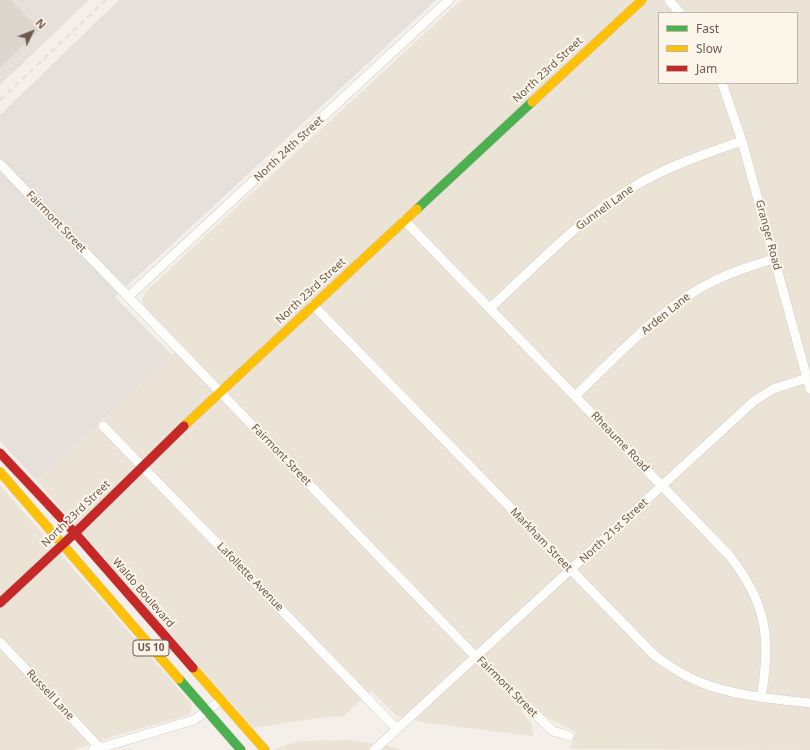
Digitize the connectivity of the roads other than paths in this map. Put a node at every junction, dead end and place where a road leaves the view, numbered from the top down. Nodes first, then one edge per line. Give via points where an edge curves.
1 (449, 0) edge
2 (642, 0) edge
3 (668, 0) edge
4 (679, 12) edge
5 (722, 84) edge
6 (742, 141) junction
7 (0, 164) edge
8 (404, 220) junction
9 (774, 259) junction
10 (128, 297) junction
11 (313, 305) junction
12 (490, 308) junction
13 (808, 377) edge
14 (810, 389) edge
15 (220, 392) junction
16 (575, 396) junction
17 (103, 426) dead end
18 (0, 453) edge
19 (142, 466) junction
20 (0, 472) edge
21 (662, 486) junction
22 (75, 533) junction
23 (62, 545) junction
24 (571, 571) junction
25 (0, 603) edge
26 (0, 642) edge
27 (476, 657) junction
28 (761, 697) junction
29 (221, 700) junction
30 (810, 703) edge
31 (207, 712) junction
32 (397, 728) junction
33 (569, 736) dead end
34 (96, 749) edge
35 (241, 750) edge
36 (266, 750) edge
37 (374, 750) edge

1 - 10 street, North 24th Street
2 - 8 street, North 23rd Street
3 - 4 street
5 - 6 street, Granger Road
6 - 9 street, Granger Road
6 - 12 street, Gunnell Lane via 680,163 630,188 578,226
7 - 10 street, Fairmont Street
8 - 11 street, North 23rd Street
8 - 12 street, Rheaume Road
9 - 13 street, Granger Road
9 - 16 street, Arden Lane via 740,269 687,296 650,325
10 - 15 street, Fairmont Street
11 - 15 street, North 23rd Street
11 - 24 street, Markham Street
12 - 16 street, Rheaume Road
13 - 14 street, Granger Road
13 - 21 street, North 21st Street via 773,389 754,401
15 - 19 street, North 23rd Street
15 - 27 street, Fairmont Street
16 - 21 street, Rheaume Road
17 - 19 street, Lafollette Avenue
18 - 22 street, Waldo Boulevard / US 10
19 - 22 street, North 23rd Street
19 - 32 street, Lafollette Avenue
20 - 23 street, US 10
21 - 24 street, North 21st Street
21 - 28 street, Rheaume Road via 728,554 743,572 755,595 766,634
22 - 23 street, North 23rd Street
22 - 29 street, Waldo Boulevard / US 10
23 - 25 street, North 23rd Street
23 - 31 street, US 10
24 - 27 street, North 21st Street
24 - 28 street, Markham Street via 655,656 677,671 698,682
26 - 34 street, Russell Lane
27 - 32 street, North 21st Street
27 - 33 street, Fairmont Street via 553,732
28 - 30 street, Markham Street
29 - 31 street
29 - 36 street, Waldo Boulevard / US 10
31 - 34 street via 194,720
31 - 35 street, US 10
32 - 37 street, North 21st Street

